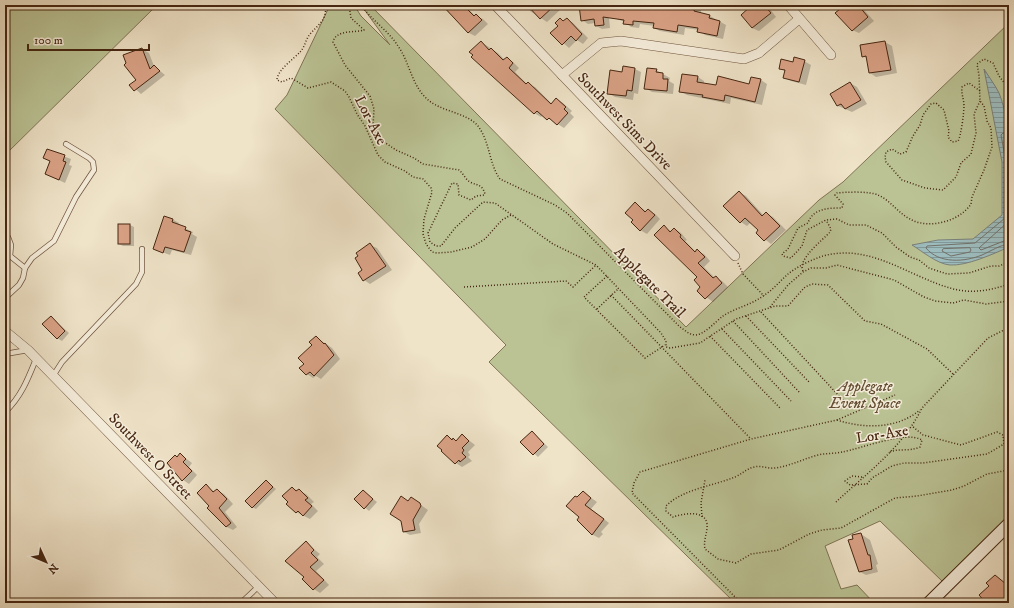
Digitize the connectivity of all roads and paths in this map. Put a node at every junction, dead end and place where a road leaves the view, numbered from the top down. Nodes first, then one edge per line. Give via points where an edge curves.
1 (325, 5) edge
2 (349, 5) edge
3 (361, 5) edge
4 (495, 5) edge
5 (788, 5) edge
6 (799, 19) junction
7 (831, 55) dead end
8 (562, 75) junction
9 (1009, 89) edge
10 (980, 90) junction
11 (980, 101) junction
12 (66, 144) dead end
13 (511, 215) junction
14 (826, 220) junction
15 (5, 236) edge
16 (142, 249) dead end
17 (10, 256) junction
18 (735, 256) joint
19 (5, 260) edge
20 (1009, 262) edge
21 (802, 264) junction
22 (596, 265) junction
23 (25, 268) junction
24 (803, 272) junction
25 (607, 276) junction
26 (1009, 284) edge
27 (464, 287) dead end
28 (618, 288) junction
29 (612, 295) junction
30 (764, 296) junction
31 (5, 298) edge
32 (1009, 300) edge
33 (770, 307) junction
34 (597, 309) junction
35 (760, 311) junction
36 (746, 316) junction
37 (733, 321) junction
38 (721, 328) junction
39 (1006, 329) dead end
40 (5, 331) edge
41 (710, 336) junction
42 (665, 345) junction
43 (662, 347) junction
44 (28, 350) junction
45 (5, 354) edge
46 (36, 359) junction
47 (954, 375) junction
48 (53, 376) junction
49 (810, 383) dead end
50 (800, 393) dead end
51 (894, 395) dead end
52 (791, 401) dead end
53 (867, 407) junction
54 (922, 408) junction
55 (781, 409) dead end
56 (5, 412) edge
57 (836, 420) junction
58 (912, 426) junction
59 (903, 438) junction
60 (752, 439) junction
61 (890, 452) junction
62 (1009, 470) edge
63 (862, 477) junction
64 (705, 480) dead end
65 (855, 484) junction
66 (704, 488) junction
67 (836, 502) dead end
68 (702, 517) junction
69 (1008, 529) edge
70 (259, 586) junction
71 (241, 603) edge
72 (275, 603) edge
73 (741, 603) edge
74 (856, 603) edge
75 (862, 603) edge
76 (929, 603) edge

1 - 13 path, Lor-Axe via 321,23 309,35 302,50 279,74 278,80 282,82 291,78 308,88 331,82 345,91 378,155 385,162 413,177 423,179 431,188 423,234 432,252 472,248
2 - 13 path, Lor-Axe via 351,18 364,30 353,30 338,35 333,42 345,65 370,96 374,109 373,127 379,132 382,140 423,164 459,170 469,182 476,183 484,189 484,195 471,200 459,195 458,184 452,183 428,230 427,237 430,242 441,246 454,228 483,202 495,203
3 - 30 path, Applegate Trail via 398,45 417,89 428,100 477,126 484,137 500,179 555,204 566,213 680,327 690,334 697,335 731,311
4 - 8 street, Southwest Sims Drive
5 - 6 street
6 - 7 street
6 - 8 street via 759,53 744,59 620,41 601,43
8 - 18 street, Southwest Sims Drive
9 - 10 path via 993,63 987,60 976,66
10 - 11 path
10 - 11 path via 969,84 962,87 964,107 958,141 952,142 948,137 944,110 936,104 931,104 912,136 906,152 900,154 892,149 886,152 885,157 889,166 902,180 920,187 941,190 949,186 962,163 971,154 976,133 974,114
11 - 14 path via 991,128 992,147 972,197 972,204 960,215 941,223 922,223 910,219 878,195 837,193 835,195 843,204 842,208 820,209 810,217 808,222 796,230 791,244 782,256 792,258 802,246 807,230
12 - 23 lane via 89,158 93,162 94,170 76,197 54,241 32,258
13 - 22 path via 558,247
14 - 20 path via 837,219 849,225 872,227 910,257 947,274 970,273
14 - 21 path via 830,232 820,240
15 - 17 lane via 11,245
16 - 48 lane via 142,272 136,284 62,362
17 - 19 lane
17 - 23 lane
18 - 30 path via 743,274
21 - 24 path
21 - 26 path, Applegate Trail via 824,256 859,254 892,263 951,289 974,291
21 - 30 path, Applegate Trail
22 - 25 path
22 - 27 path via 573,287 566,281
23 - 31 lane via 24,278
24 - 32 path via 811,268 837,265 894,280 935,301 953,303 964,300 986,304
24 - 33 path
25 - 28 path
25 - 34 path via 584,297
28 - 29 path
28 - 42 path via 662,332
29 - 34 path
29 - 43 path
33 - 35 path
33 - 47 path via 788,306 805,287 812,284 828,285 865,321 881,324 927,349
34 - 43 path via 646,358
35 - 36 path
35 - 53 path via 840,397 849,404
36 - 37 path
36 - 49 path
37 - 38 path
37 - 50 path
38 - 41 path
38 - 52 path
39 - 47 path, Lor-Axe via 988,338
40 - 44 street, Southwest O Street
41 - 42 path via 693,345 670,348
41 - 55 path
42 - 43 path
43 - 60 path
44 - 45 lane
44 - 46 street, Southwest O Street
46 - 48 street, Southwest O Street
46 - 56 lane via 24,388
47 - 54 path, Lor-Axe
48 - 70 street, Southwest O Street
51 - 53 path
53 - 57 path
54 - 57 path via 904,420 890,425 863,426
54 - 58 path, Lor-Axe
57 - 60 path
58 - 59 path
58 - 65 path, Lor-Axe via 924,435 961,445 997,432 1003,435 1005,441 987,454 923,463 904,463 892,466 867,484
59 - 61 path
59 - 61 path, Lor-Axe via 919,438 922,443 914,450
59 - 66 path, Lor-Axe via 871,443 841,453 818,455 796,464 773,469 753,467
60 - 73 path via 640,472 632,493
61 - 63 path, Lor-Axe
62 - 68 path via 987,474 952,490 895,498 841,528 809,534 779,550 751,554 736,563 718,559 705,549 707,524
63 - 65 path
63 - 65 path, Lor-Axe via 852,476 846,479 847,484
64 - 66 path
65 - 67 path
66 - 68 path
66 - 68 path, Lor-Axe via 681,495 665,508 673,517 691,514
69 - 76 main road
70 - 71 lane
70 - 72 street, Southwest O Street
74 - 75 lane

